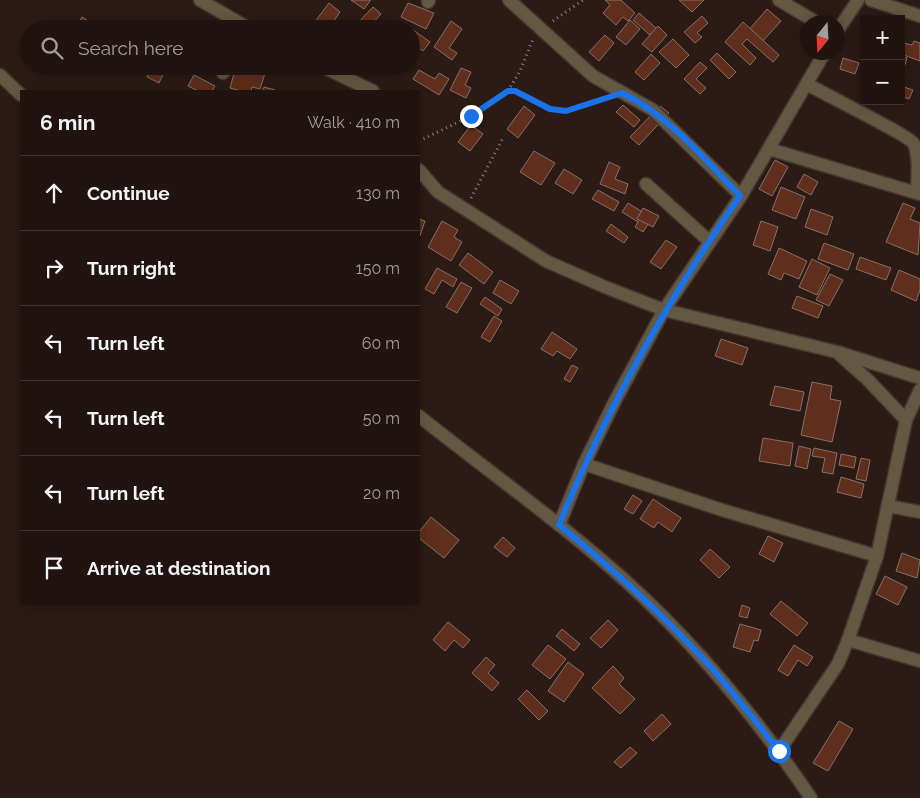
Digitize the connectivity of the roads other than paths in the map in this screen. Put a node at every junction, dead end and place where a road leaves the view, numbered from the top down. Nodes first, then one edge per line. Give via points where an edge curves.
1 (200, 0) edge
2 (509, 0) edge
3 (779, 0) edge
4 (858, 0) edge
5 (871, 0) edge
6 (804, 15) edge
7 (920, 16) edge
8 (234, 20) edge
9 (845, 20) edge
10 (820, 60) edge
11 (0, 75) edge
12 (340, 75) edge
13 (807, 84) junction
14 (371, 90) edge
15 (20, 94) edge
16 (769, 149) junction
17 (420, 171) edge
18 (646, 184) dead end
19 (918, 194) edge
20 (740, 196) junction
21 (709, 241) junction
22 (664, 310) junction
23 (837, 352) junction
24 (920, 378) edge
25 (920, 390) edge
26 (420, 417) edge
27 (906, 420) junction
28 (584, 464) junction
29 (888, 506) junction
30 (920, 512) edge
31 (559, 525) junction
32 (877, 556) junction
33 (848, 640) junction
34 (920, 661) edge
35 (779, 751) junction
36 (811, 798) edge

1 - 8 street
2 - 20 street via 592,76 645,104 664,119
3 - 6 street
4 - 9 street
5 - 7 street
10 - 13 street
11 - 15 street
12 - 14 street
13 - 16 street
13 - 19 street via 910,138 917,160
16 - 19 street
16 - 20 street
17 - 22 street via 438,192 546,261
18 - 21 street
20 - 21 street
21 - 22 street
22 - 23 street
22 - 28 street
23 - 24 street
23 - 27 street
25 - 27 street
26 - 31 street
27 - 29 street
28 - 31 street
28 - 32 street via 722,510
29 - 30 street
29 - 32 street
31 - 35 street via 606,563 676,631 710,666
32 - 33 street
33 - 34 street
33 - 35 street via 838,664
35 - 36 street

